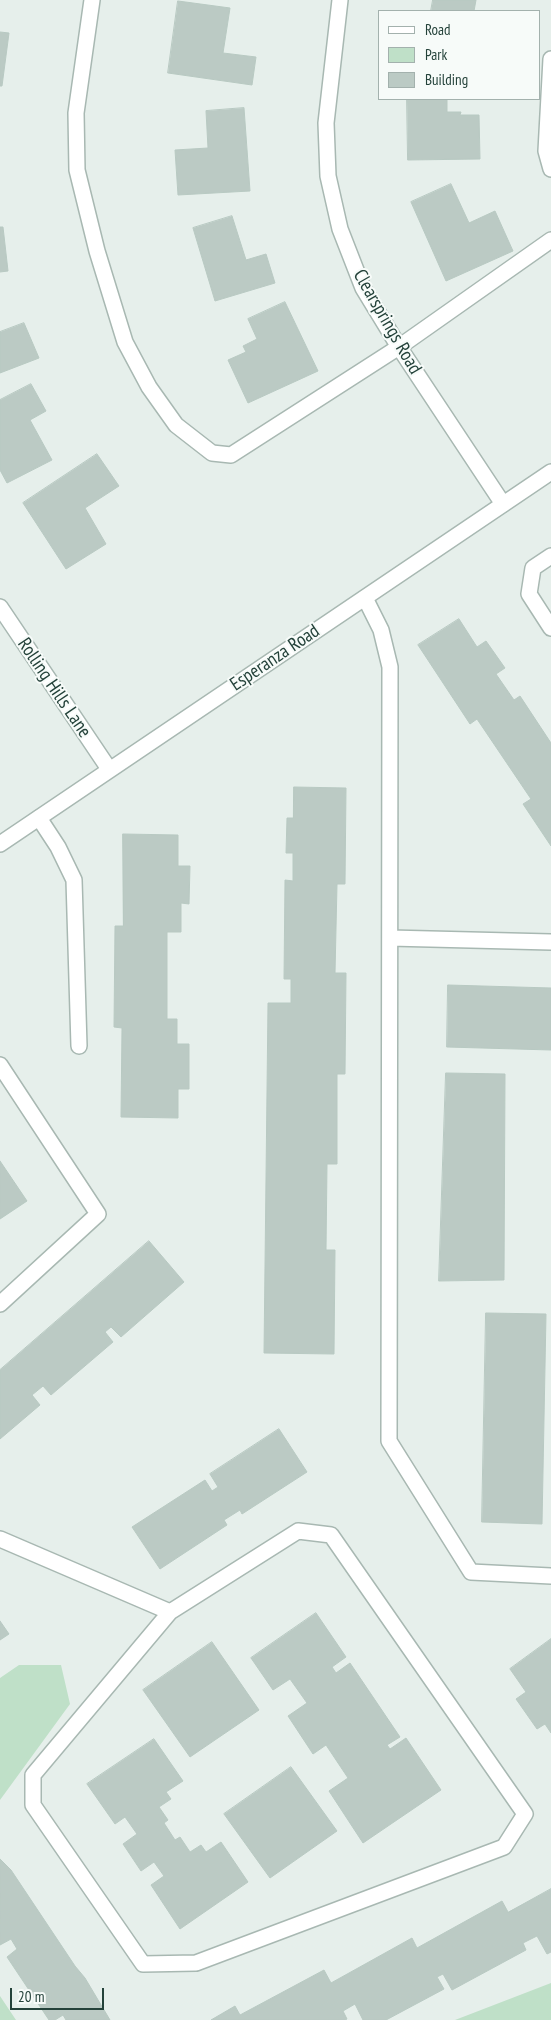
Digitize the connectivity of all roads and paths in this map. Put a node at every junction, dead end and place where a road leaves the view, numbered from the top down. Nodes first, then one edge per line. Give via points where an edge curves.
1 (92, 0) edge
2 (340, 0) edge
3 (551, 59) edge
4 (551, 169) edge
5 (551, 240) edge
6 (399, 347) junction
7 (551, 472) edge
8 (502, 504) junction
9 (551, 556) edge
10 (365, 598) junction
11 (0, 606) edge
12 (551, 628) edge
13 (109, 770) junction
14 (39, 818) junction
15 (0, 844) edge
16 (390, 938) junction
17 (551, 942) edge
18 (79, 1046) dead end
19 (0, 1065) edge
20 (0, 1304) edge
21 (0, 1540) edge
22 (551, 1576) edge
23 (170, 1612) junction

1 - 6 street via 76,113 77,170 97,252 125,342 176,425 212,453 231,455
2 - 6 street, Clearsprings Road via 326,123 328,176 340,229 363,288
3 - 4 street via 546,151
5 - 6 street
6 - 8 street, Clearsprings Road
7 - 8 street, Esperanza Road
8 - 10 street, Esperanza Road
9 - 12 street via 534,568 528,594
10 - 13 street, Esperanza Road
10 - 16 street via 381,630 390,668
11 - 13 street, Rolling Hills Lane
13 - 14 street, Esperanza Road
14 - 15 street, Esperanza Road
14 - 18 street via 58,846 74,880
16 - 17 street
16 - 22 street via 389,1441 471,1572
19 - 20 street via 98,1214
21 - 23 street
23 - 23 street via 298,1531 330,1535 525,1814 504,1847 196,1963 143,1964 34,1805 33,1775

